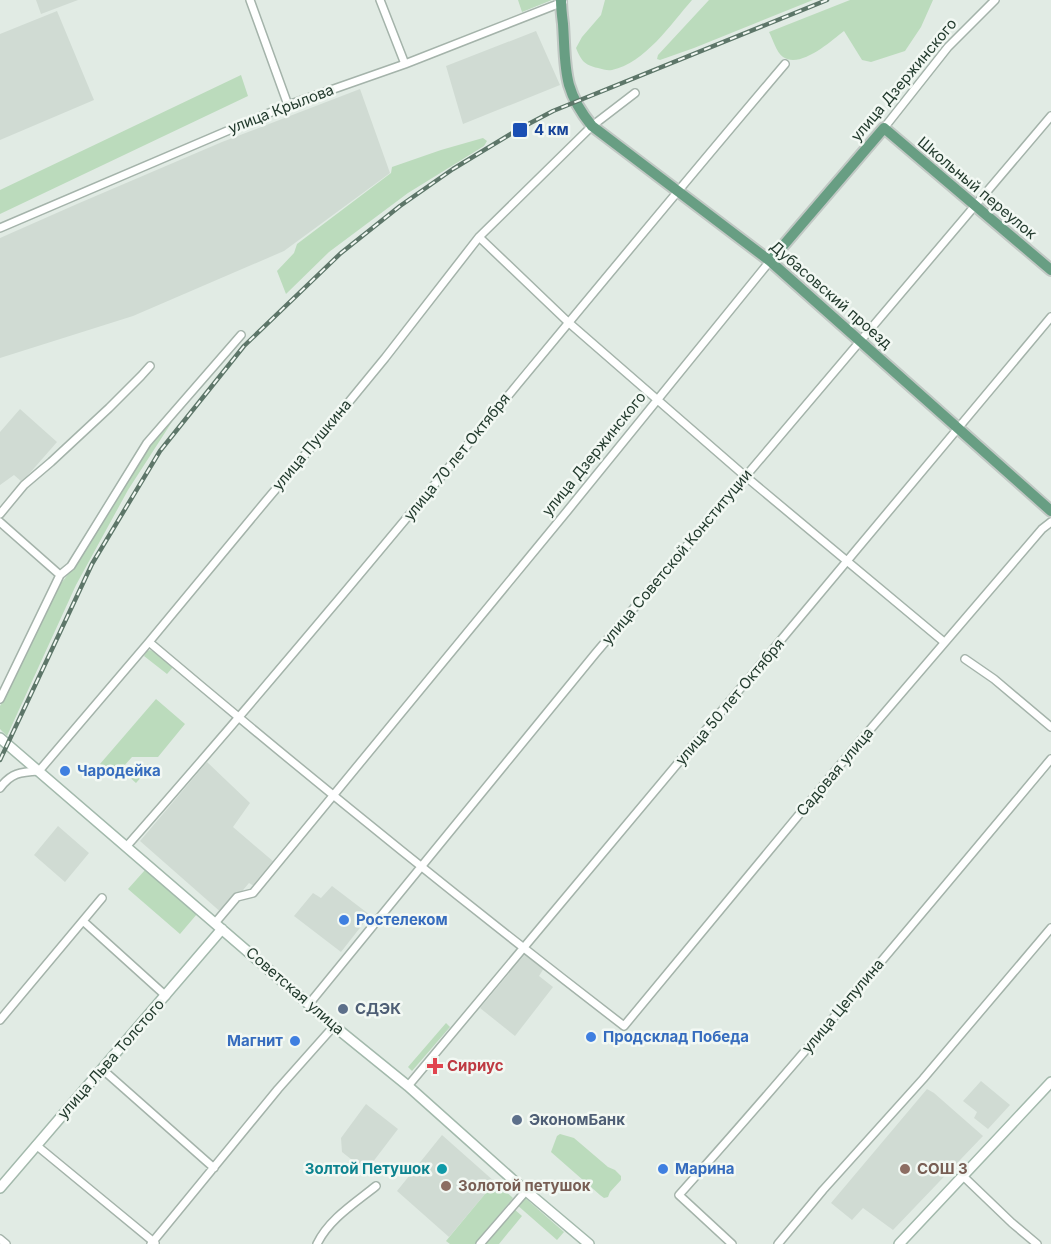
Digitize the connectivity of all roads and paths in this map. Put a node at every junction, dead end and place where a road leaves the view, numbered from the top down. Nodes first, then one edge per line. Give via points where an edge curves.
1 (250, 0) edge
2 (380, 0) edge
3 (995, 0) edge
4 (563, 1) edge
5 (405, 64) junction
6 (785, 64) dead end
7 (635, 93) dead end
8 (288, 105) junction
9 (1051, 116) edge
10 (592, 126) junction
11 (884, 128) junction
12 (678, 190) junction
13 (974, 206) junction
14 (0, 228) edge
15 (479, 237) junction
16 (770, 261) junction
17 (1051, 270) edge
18 (1051, 317) edge
19 (568, 322) junction
20 (242, 335) dead end
21 (860, 340) junction
22 (150, 366) dead end
23 (658, 400) junction
24 (958, 428) junction
25 (746, 476) junction
26 (1051, 511) edge
27 (0, 514) edge
28 (0, 522) edge
29 (1051, 522) edge
30 (848, 561) junction
31 (60, 575) junction
32 (149, 642) junction
33 (944, 642) junction
34 (965, 659) dead end
35 (0, 699) edge
36 (239, 718) junction
37 (1051, 727) edge
38 (0, 738) edge
39 (1051, 759) edge
40 (39, 771) junction
41 (0, 788) edge
42 (333, 795) junction
43 (126, 847) junction
44 (420, 866) junction
45 (102, 898) dead end
46 (83, 921) junction
47 (219, 926) junction
48 (1051, 928) edge
49 (524, 949) junction
50 (166, 996) junction
51 (309, 1004) junction
52 (0, 1020) edge
53 (334, 1026) junction
54 (102, 1068) junction
55 (1051, 1082) edge
56 (408, 1086) junction
57 (36, 1145) junction
58 (214, 1168) junction
59 (963, 1176) junction
60 (376, 1186) dead end
61 (0, 1188) edge
62 (526, 1191) junction
63 (0, 1239) edge
64 (154, 1243) edge
65 (6, 1244) edge
66 (317, 1244) edge
67 (480, 1244) edge
68 (589, 1244) edge
69 (732, 1244) edge
70 (778, 1244) edge
71 (899, 1244) edge
72 (1037, 1244) edge

1 - 8 street
2 - 5 street
3 - 11 street, улица Дзержинского via 948,47
4 - 5 street, улица Крылова
4 - 10 main road, Дубасовский проезд via 565,72 569,87
5 - 8 street, улица Крылова
6 - 12 street, улица 70 лет Октября
7 - 10 street, улица Пушкина
8 - 14 street, улица Крылова
9 - 13 street, улица Советской Конституции
10 - 12 main road, Дубасовский проезд
10 - 15 street, улица Пушкина
11 - 13 main road, Школьный переулок
11 - 16 main road, улица Дзержинского
12 - 16 main road, Дубасовский проезд
12 - 19 street, улица 70 лет Октября
13 - 17 main road, Школьный переулок
13 - 21 street, улица Советской Конституции
15 - 19 street
15 - 32 street, улица Пушкина via 379,366
16 - 21 main road, Дубасовский проезд
16 - 23 street, улица Дзержинского
18 - 24 street, улица 50 лет Октября
19 - 23 street
19 - 36 street, улица 70 лет Октября
20 - 31 street via 147,442 70,566
21 - 24 main road, Дубасовский проезд
21 - 25 street, улица Советской Конституции
22 - 27 street via 24,485
23 - 25 street
23 - 42 street, улица Дзержинского
24 - 26 main road, Дубасовский проезд
24 - 30 street, улица 50 лет Октября
25 - 30 street
25 - 44 street, улица Советской Конституции
28 - 31 street
29 - 33 street, Садовая улица
30 - 33 street
30 - 49 street, улица 50 лет Октября
31 - 35 street
32 - 36 street
32 - 40 street, улица Пушкина
33 - 49 street, Садовая улица via 624,1026
34 - 37 street
36 - 42 street
36 - 43 street, улица 70 лет Октября
38 - 40 main road, Советская улица
39 - 69 street, улица Цепулина via 679,1195
40 - 41 street via 21,772
40 - 43 main road, Советская улица
42 - 44 street
42 - 47 street, улица Дзержинского via 253,893 237,897
43 - 47 main road, Советская улица
44 - 49 street
44 - 51 street, улица Советской Конституции
45 - 46 street
46 - 50 street
46 - 52 street
47 - 50 main road, улица Льва Толстого
47 - 51 main road, Советская улица
48 - 70 street
49 - 56 street, улица 50 лет Октября
50 - 54 main road, улица Льва Толстого
51 - 53 main road, Советская улица
53 - 56 main road, Советская улица
53 - 58 street
54 - 57 main road, улица Льва Толстого
54 - 58 street
55 - 59 main road
56 - 62 main road, Советская улица
57 - 61 main road, улица Льва Толстого
57 - 64 street
58 - 64 street
59 - 71 main road
59 - 72 street
60 - 66 street via 337,1218
62 - 67 street
62 - 68 main road, Советская улица
63 - 65 street

